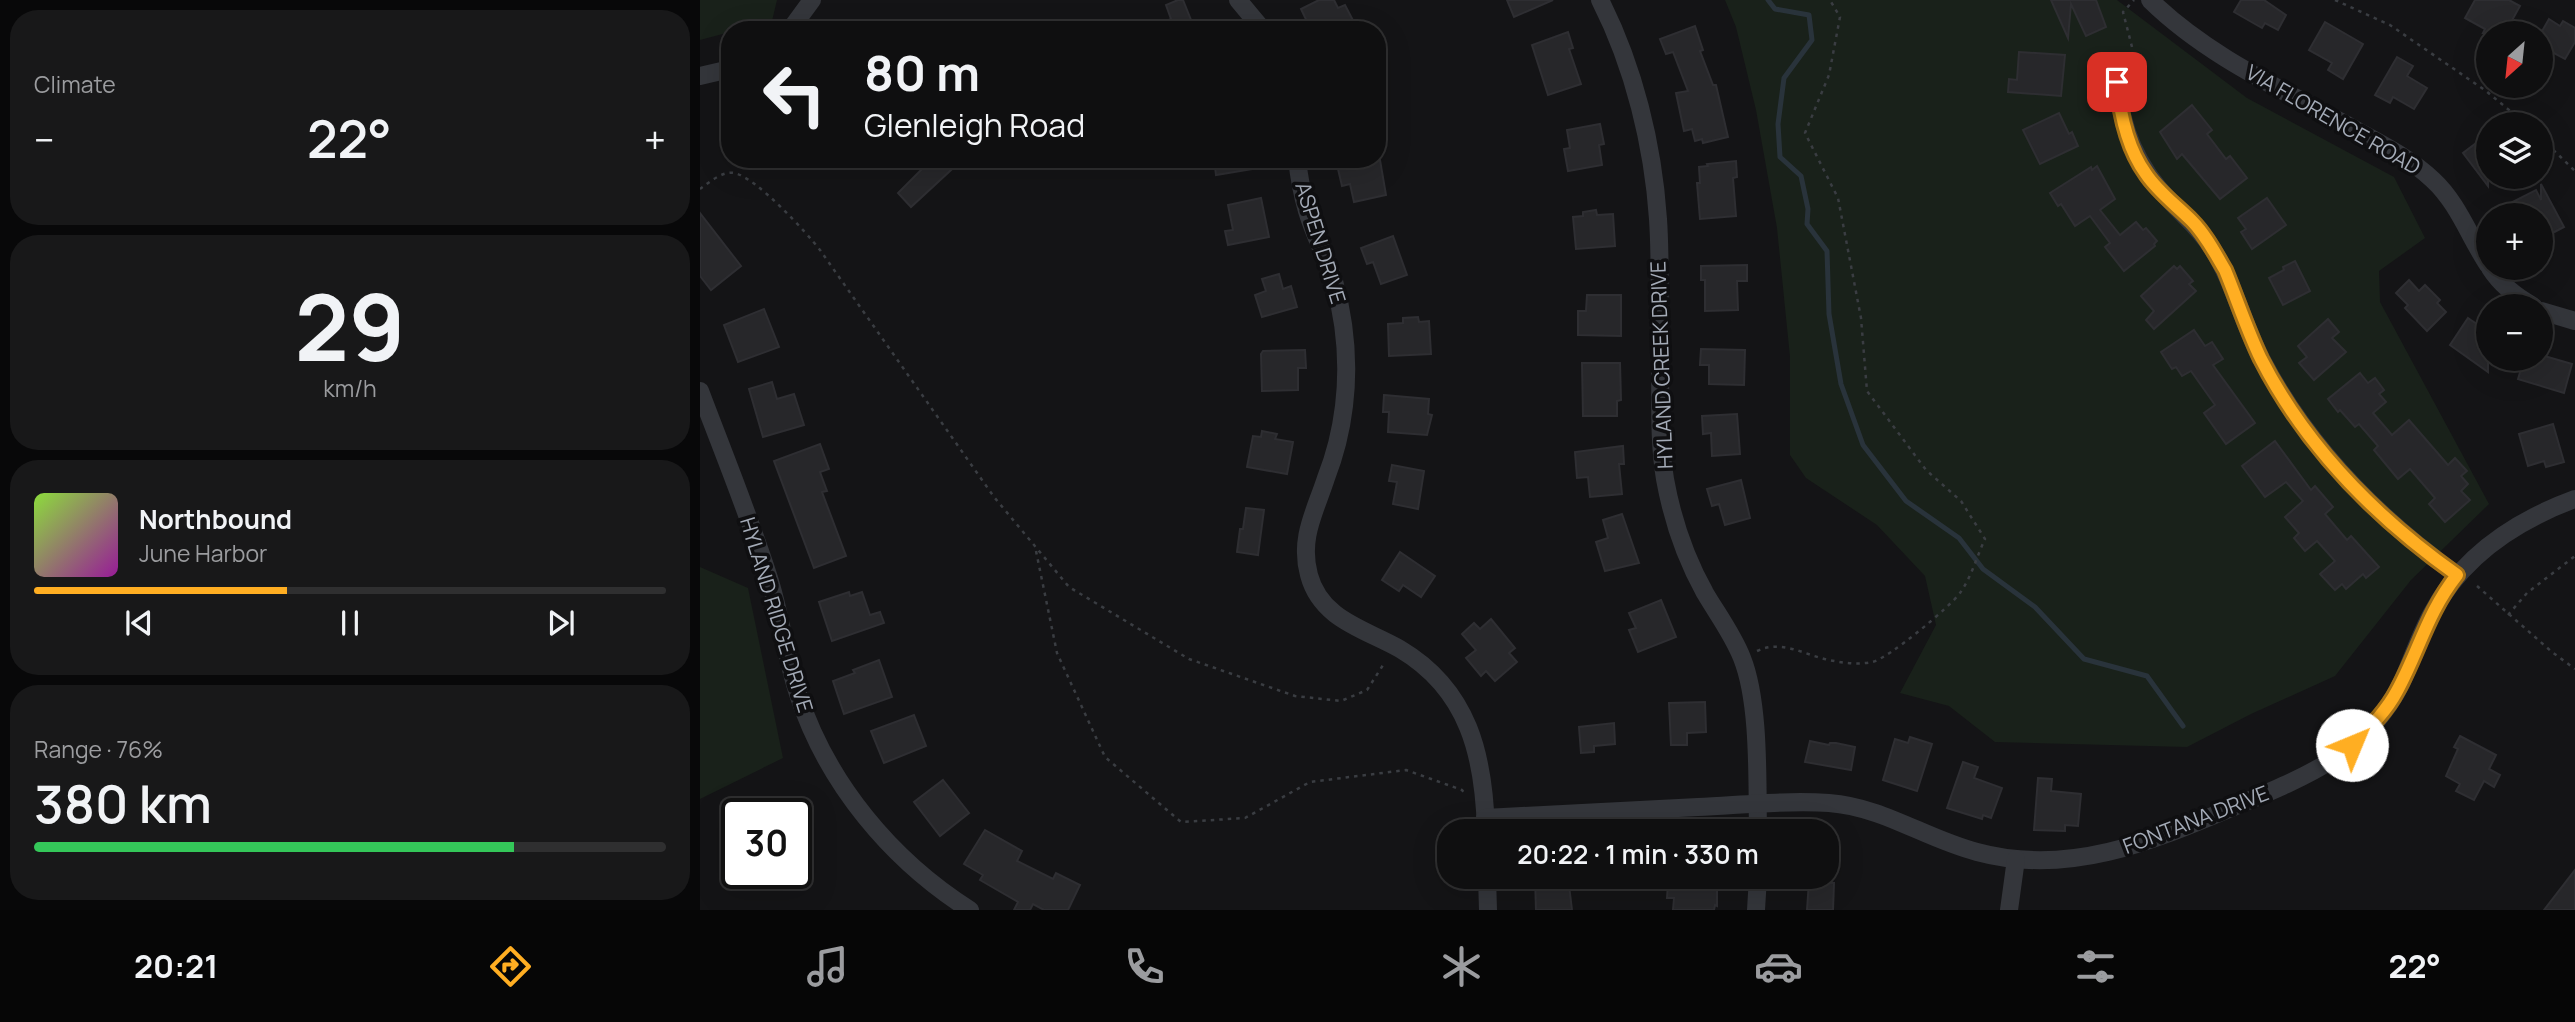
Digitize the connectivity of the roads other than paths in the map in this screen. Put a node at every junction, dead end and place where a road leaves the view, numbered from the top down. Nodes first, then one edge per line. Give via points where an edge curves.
1 (812, 0) edge
2 (1238, 0) edge
3 (1600, 0) edge
4 (2150, 0) edge
5 (797, 21) edge
6 (1256, 21) edge
7 (721, 71) edge
8 (700, 76) edge
9 (2117, 82) dead end
10 (1299, 168) edge
11 (2476, 244) edge
12 (2499, 280) edge
13 (2514, 294) edge
14 (2553, 315) edge
15 (2575, 321) edge
16 (700, 391) edge
17 (2575, 499) edge
18 (2457, 575) junction
19 (1758, 804) junction
20 (1485, 819) edge
21 (1554, 819) edge
22 (1758, 819) edge
23 (2016, 859) junction
24 (1487, 889) edge
25 (1757, 889) edge
26 (970, 910) edge
27 (1488, 910) edge
28 (1756, 910) edge
29 (2009, 910) edge

1 - 5 street
2 - 6 street
3 - 19 street, HYLAND CREEK DRIVE via 1638,100 1656,191 1665,479 1695,572 1734,640 1748,676
4 - 11 street, VIA FLORENCE ROAD via 2215,52 2419,167 2451,202
7 - 8 street
9 - 18 street via 2131,147 2146,174 2216,253 2261,359 2295,415 2383,517
10 - 20 street, ASPEN DRIVE via 1307,212 1339,303 1346,352 1340,430 1306,539 1310,577 1317,593 1340,619 1418,661 1448,691 1478,753
12 - 13 street, VIA FLORENCE ROAD
14 - 15 street
16 - 26 street, HYLAND RIDGE DRIVE via 768,573 798,696 825,756 892,848
17 - 18 street, FONTANA DRIVE via 2515,526
18 - 23 street, FONTANA DRIVE via 2431,613 2383,712 2336,758 2298,779 2147,843 2099,855
19 - 21 street, FONTANA DRIVE
19 - 22 street, HYLAND CREEK DRIVE
19 - 23 street, FONTANA DRIVE via 1854,807 1959,848
23 - 29 street
24 - 27 street
25 - 28 street

